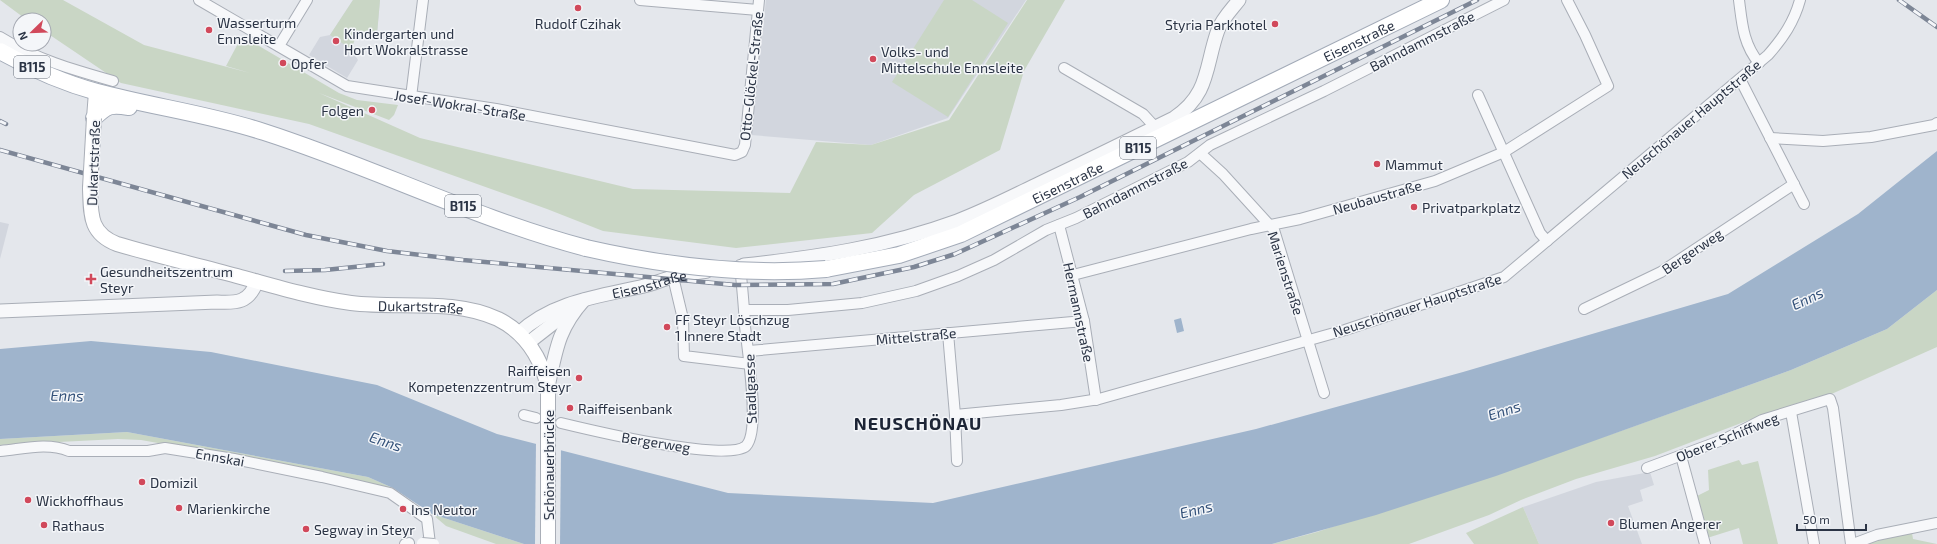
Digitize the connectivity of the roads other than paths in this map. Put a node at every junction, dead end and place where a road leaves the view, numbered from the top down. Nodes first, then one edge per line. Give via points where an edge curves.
1 (199, 0) edge
2 (307, 0) edge
3 (423, 0) edge
4 (640, 0) edge
5 (1239, 0) edge
6 (1441, 0) edge
7 (1504, 0) edge
8 (1567, 0) edge
9 (1739, 0) edge
10 (1800, 0) edge
11 (758, 5) edge
12 (0, 37) edge
13 (279, 46) junction
14 (0, 51) edge
15 (1759, 63) junction
16 (1064, 68) dead end
17 (1740, 79) junction
18 (113, 81) dead end
19 (96, 92) junction
20 (1478, 95) dead end
21 (411, 97) junction
22 (164, 107) junction
23 (94, 118) junction
24 (1937, 123) edge
25 (1155, 127) junction
26 (1770, 138) junction
27 (742, 152) joint
28 (1504, 152) junction
29 (1201, 154) junction
30 (1794, 184) junction
31 (1804, 204) dead end
32 (1059, 225) junction
33 (1271, 226) junction
34 (1547, 241) junction
35 (740, 265) junction
36 (1073, 275) junction
37 (673, 277) junction
38 (258, 281) junction
39 (584, 300) junction
40 (1584, 309) dead end
41 (745, 310) junction
42 (0, 311) edge
43 (1084, 321) junction
44 (948, 333) junction
45 (524, 338) junction
46 (1307, 340) junction
47 (749, 351) junction
48 (750, 364) junction
49 (548, 387) junction
50 (1324, 393) dead end
51 (1096, 400) junction
52 (1791, 412) junction
53 (524, 415) dead end
54 (955, 415) junction
55 (536, 418) dead end
56 (561, 423) dead end
57 (749, 442) joint
58 (0, 451) edge
59 (1681, 456) junction
60 (957, 461) dead end
61 (1647, 468) dead end
62 (1937, 523) edge
63 (426, 543) edge
64 (434, 544) edge
65 (548, 544) edge
66 (1705, 544) edge
67 (1814, 544) edge
68 (1852, 544) edge

1 - 13 street, Josef-Wokral-Straße
2 - 13 street
3 - 21 street
4 - 11 street
5 - 25 street, Eisenstraße via 1218,30 1207,77 1197,97 1182,113
6 - 22 main road, Eisenstraße / B115, bridge via 961,234 899,255 826,269 778,272 727,270 670,264 586,248 519,227 342,158 264,132
7 - 29 street, Bahndammstraße via 1210,145
8 - 28 street, Neubaustraße via 1586,35 1608,86
9 - 15 street via 1743,33
10 - 15 street, Neuschönauer Hauptstraße via 1784,35
11 - 27 street, Otto-Glöckel-Straße via 745,145
12 - 18 street via 45,59
13 - 21 street, Josef-Wokral-Straße via 347,86
14 - 19 main road, B115 via 48,74
15 - 17 street, Neuschönauer Hauptstraße
16 - 25 street via 1143,114
17 - 26 street
17 - 34 street, Neuschönauer Hauptstraße
19 - 22 main road, B115
19 - 23 main road, Dukartstraße
20 - 28 street
21 - 27 street, Josef-Wokral-Straße via 496,109 708,151 735,155
22 - 23 main road via 148,111 111,105
23 - 38 main road, Dukartstraße, bridge via 90,201 93,222 99,233 117,244
24 - 26 street via 1871,137 1823,141
25 - 35 street, Eisenstraße via 1004,201 937,228 850,251
26 - 30 street
28 - 33 street, Neubaustraße via 1436,180
28 - 34 street via 1540,233
29 - 32 street, Bahndammstraße
29 - 33 street, Marienstraße
30 - 31 street
30 - 40 street, Bergerweg via 1661,272
32 - 36 street, Hermannstraße
32 - 41 street, Bahndammstraße via 979,267 938,284 910,292 862,303 828,307
33 - 36 street, Neubaustraße
33 - 46 street, Marienstraße via 1281,249
34 - 46 street, Neuschönauer Hauptstraße via 1504,277 1372,322
35 - 37 street, Eisenstraße
35 - 41 street, Stadlgasse
36 - 43 street, Hermannstraße
37 - 39 street, Eisenstraße via 647,286
37 - 48 street via 682,319 684,356
38 - 42 street via 247,298 235,303
38 - 45 main road, Dukartstraße via 351,303 432,306 474,312 496,318
39 - 45 street, Eisenstraße
39 - 49 street via 560,333
41 - 47 street, Stadlgasse
43 - 44 street, Mittelstraße
43 - 51 street, Hermannstraße
44 - 47 street, Mittelstraße
44 - 54 street
45 - 49 main road, Dukartstraße via 541,363
46 - 50 street, Marienstraße
46 - 51 street, Neuschönauer Hauptstraße
47 - 48 street, Stadlgasse
48 - 57 street, Stadlgasse via 753,417
49 - 65 main road, Schönauerbrücke, bridge
51 - 54 street, Neuschönauer Hauptstraße
52 - 59 street, Oberer Schiffweg via 1762,420 1725,439
52 - 67 street
52 - 68 street, Oberer Schiffweg via 1830,399
53 - 55 street
54 - 60 street
56 - 57 street, Bergerweg via 607,435 693,448 736,451
58 - 63 street, Ennskai via 49,446 69,450 148,451 165,448 322,477 390,494 424,515 429,522
59 - 61 street, Oberer Schiffweg
59 - 66 street
62 - 68 street via 1877,535
63 - 64 street, bridge

